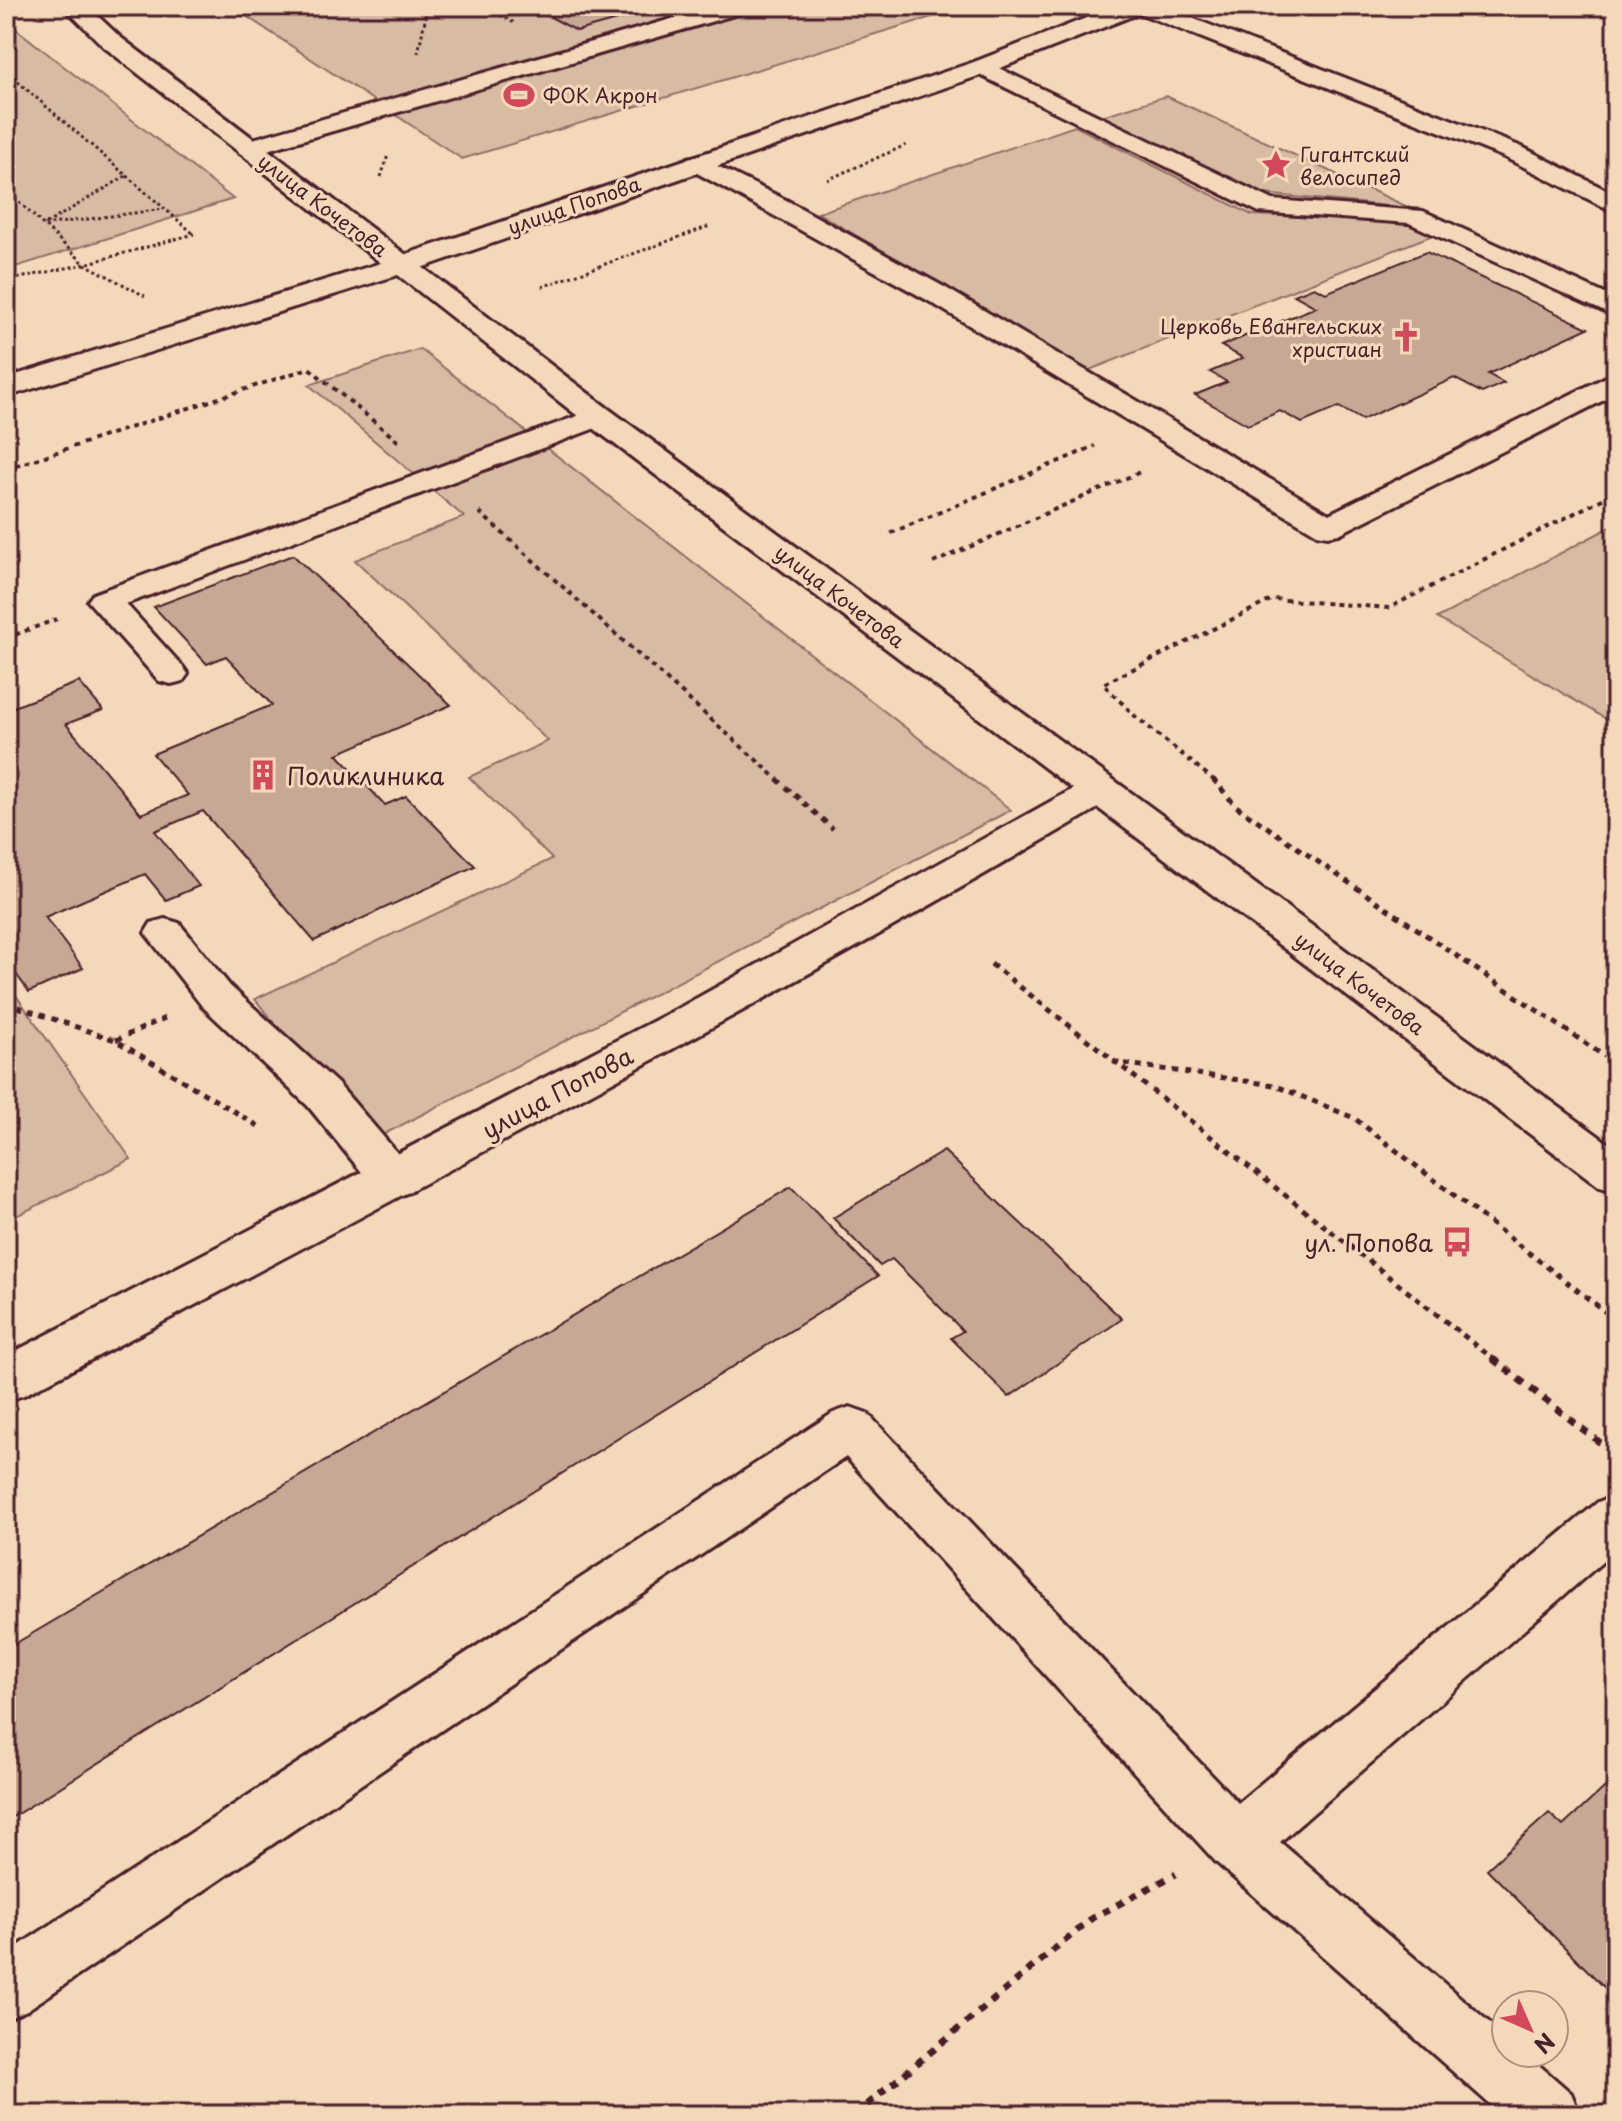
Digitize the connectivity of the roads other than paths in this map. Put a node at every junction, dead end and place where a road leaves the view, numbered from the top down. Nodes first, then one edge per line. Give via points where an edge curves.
1 (74, 6) edge
2 (740, 6) edge
3 (1140, 6) edge
4 (982, 67) junction
5 (248, 148) junction
6 (697, 163) junction
7 (1616, 205) edge
8 (402, 265) junction
9 (1616, 309) edge
10 (1616, 383) edge
11 (6, 388) edge
12 (599, 417) junction
13 (171, 674) dead end
14 (1101, 790) junction
15 (165, 933) dead end
16 (1616, 1174) edge
17 (394, 1180) junction
18 (6, 1380) edge
19 (1616, 1518) edge
20 (1236, 1842) junction
21 (6, 1989) edge
22 (1549, 2115) edge

1 - 5 main road, улица Кочетова
2 - 5 lane
3 - 4 main road, улица Попова
3 - 7 lane via 1513,152
4 - 6 main road, улица Попова
4 - 9 lane via 1268,207 1414,216
5 - 8 main road, улица Кочетова
6 - 8 main road, улица Попова
6 - 10 lane via 785,208 1328,527
8 - 11 main road, улица Попова
8 - 12 main road, улица Кочетова
12 - 13 lane via 105,601
12 - 14 main road, улица Кочетова
14 - 16 main road, улица Кочетова
14 - 17 main road, улица Попова via 911,901
15 - 17 lane via 216,996 323,1095
17 - 18 main road, улица Попова
19 - 20 lane
20 - 21 lane via 850,1428
20 - 22 lane

